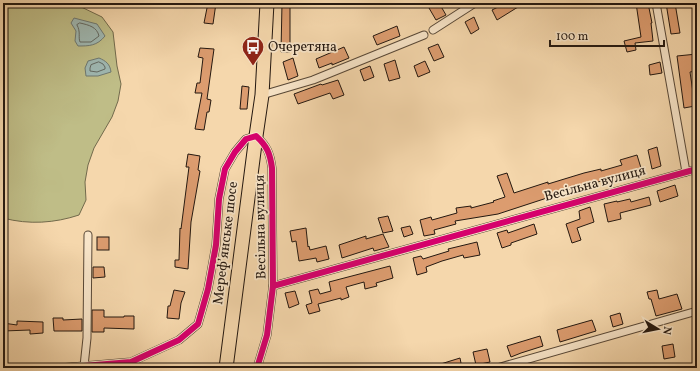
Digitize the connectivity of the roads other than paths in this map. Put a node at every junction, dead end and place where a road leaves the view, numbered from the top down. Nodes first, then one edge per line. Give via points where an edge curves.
1 (267, 3) edge
2 (475, 3) edge
3 (656, 3) edge
4 (433, 30) dead end
5 (424, 35) dead end
6 (262, 95) junction
7 (256, 136) junction
8 (697, 169) edge
9 (686, 172) junction
10 (88, 235) dead end
11 (272, 286) junction
12 (697, 311) edge
13 (84, 366) junction
14 (60, 368) edge
15 (226, 368) edge
16 (257, 368) edge
17 (497, 368) edge

1 - 6 highway, Мереф’янське шосе
2 - 4 street
3 - 9 street
5 - 6 street via 313,80
6 - 7 highway, Мереф’янське шосе
7 - 11 street, Весільна вулиця via 264,143 272,168
7 - 13 street via 246,139 225,169 219,199 216,245 198,324 179,340 131,362
7 - 15 highway, Мереф’янське шосе
8 - 9 street, Весільна вулиця
9 - 11 street, Весільна вулиця
10 - 13 street via 87,338
11 - 16 street via 267,335
12 - 17 street
13 - 14 street

